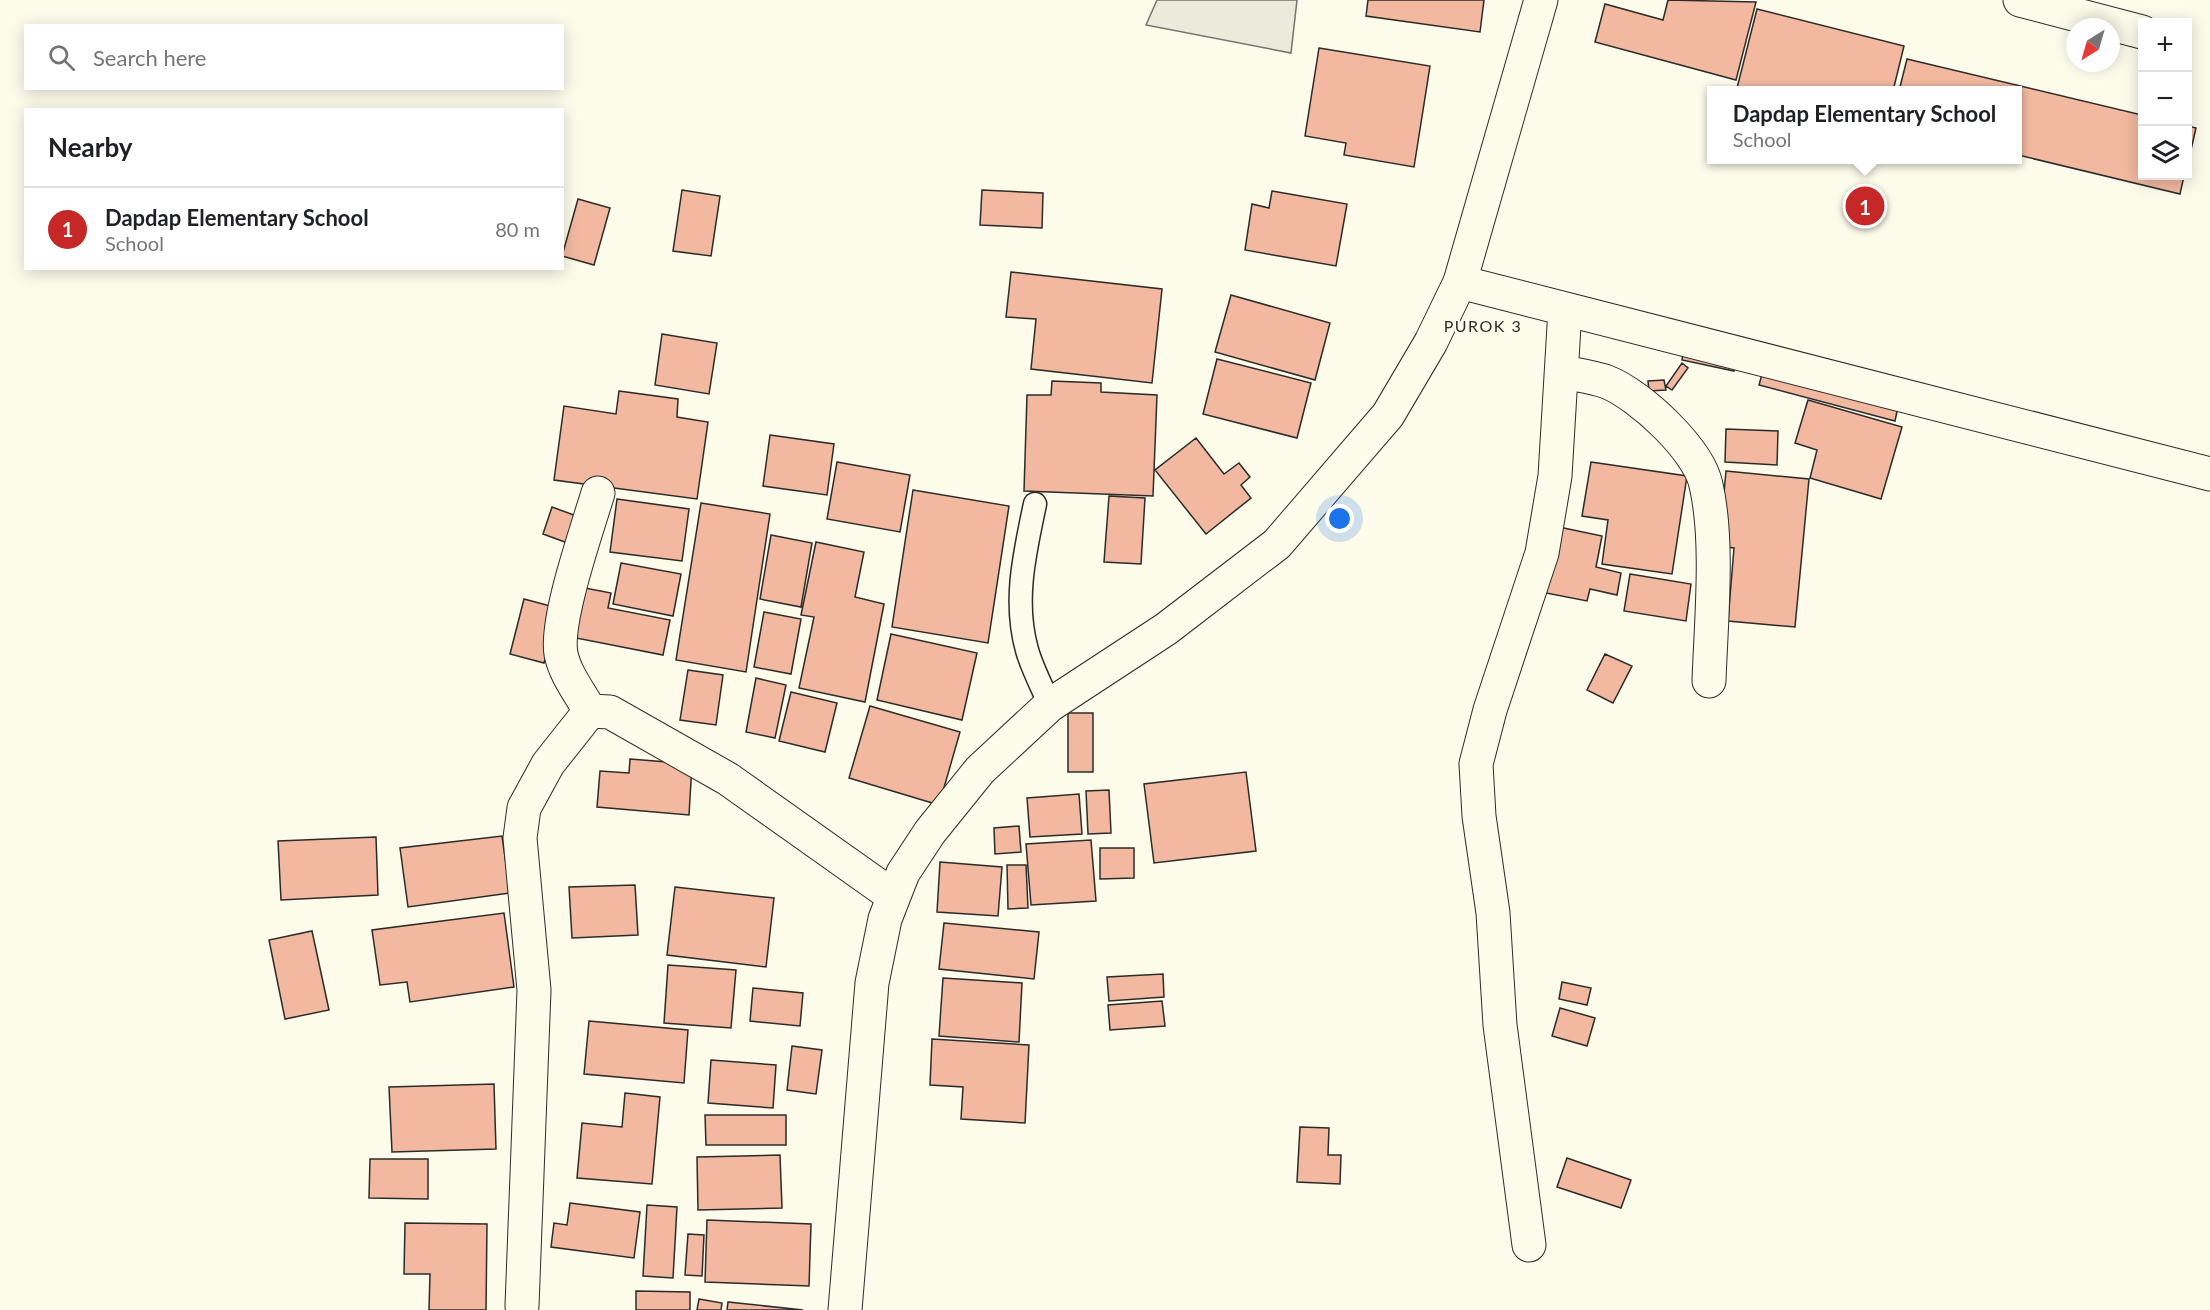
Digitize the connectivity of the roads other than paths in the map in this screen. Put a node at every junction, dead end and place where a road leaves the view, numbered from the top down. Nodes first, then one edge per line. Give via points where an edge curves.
1 (1541, 0) edge
2 (2020, 0) edge
3 (2138, 31) edge
4 (1460, 282) junction
5 (1565, 309) junction
6 (1563, 372) junction
7 (2210, 474) edge
8 (598, 493) dead end
9 (1035, 504) dead end
10 (1709, 681) dead end
11 (1050, 705) junction
12 (590, 711) junction
13 (893, 896) junction
14 (1529, 1245) dead end
15 (522, 1305) dead end
16 (845, 1310) edge

1 - 4 street
2 - 3 street
4 - 5 street
4 - 11 street via 1431,342 1388,415 1277,544 1166,629
5 - 6 street
5 - 7 street
6 - 10 street via 1608,382 1638,401 1698,460 1706,484 1712,548
6 - 14 street via 1555,476 1542,553 1476,764 1493,913 1500,1025
8 - 12 street via 562,622 561,653
9 - 11 lane via 1020,587 1021,624 1027,651
11 - 13 street via 980,770 930,832
12 - 13 street via 610,712 728,779
12 - 15 street via 548,764 524,808 520,838 534,990
13 - 16 street via 872,983

